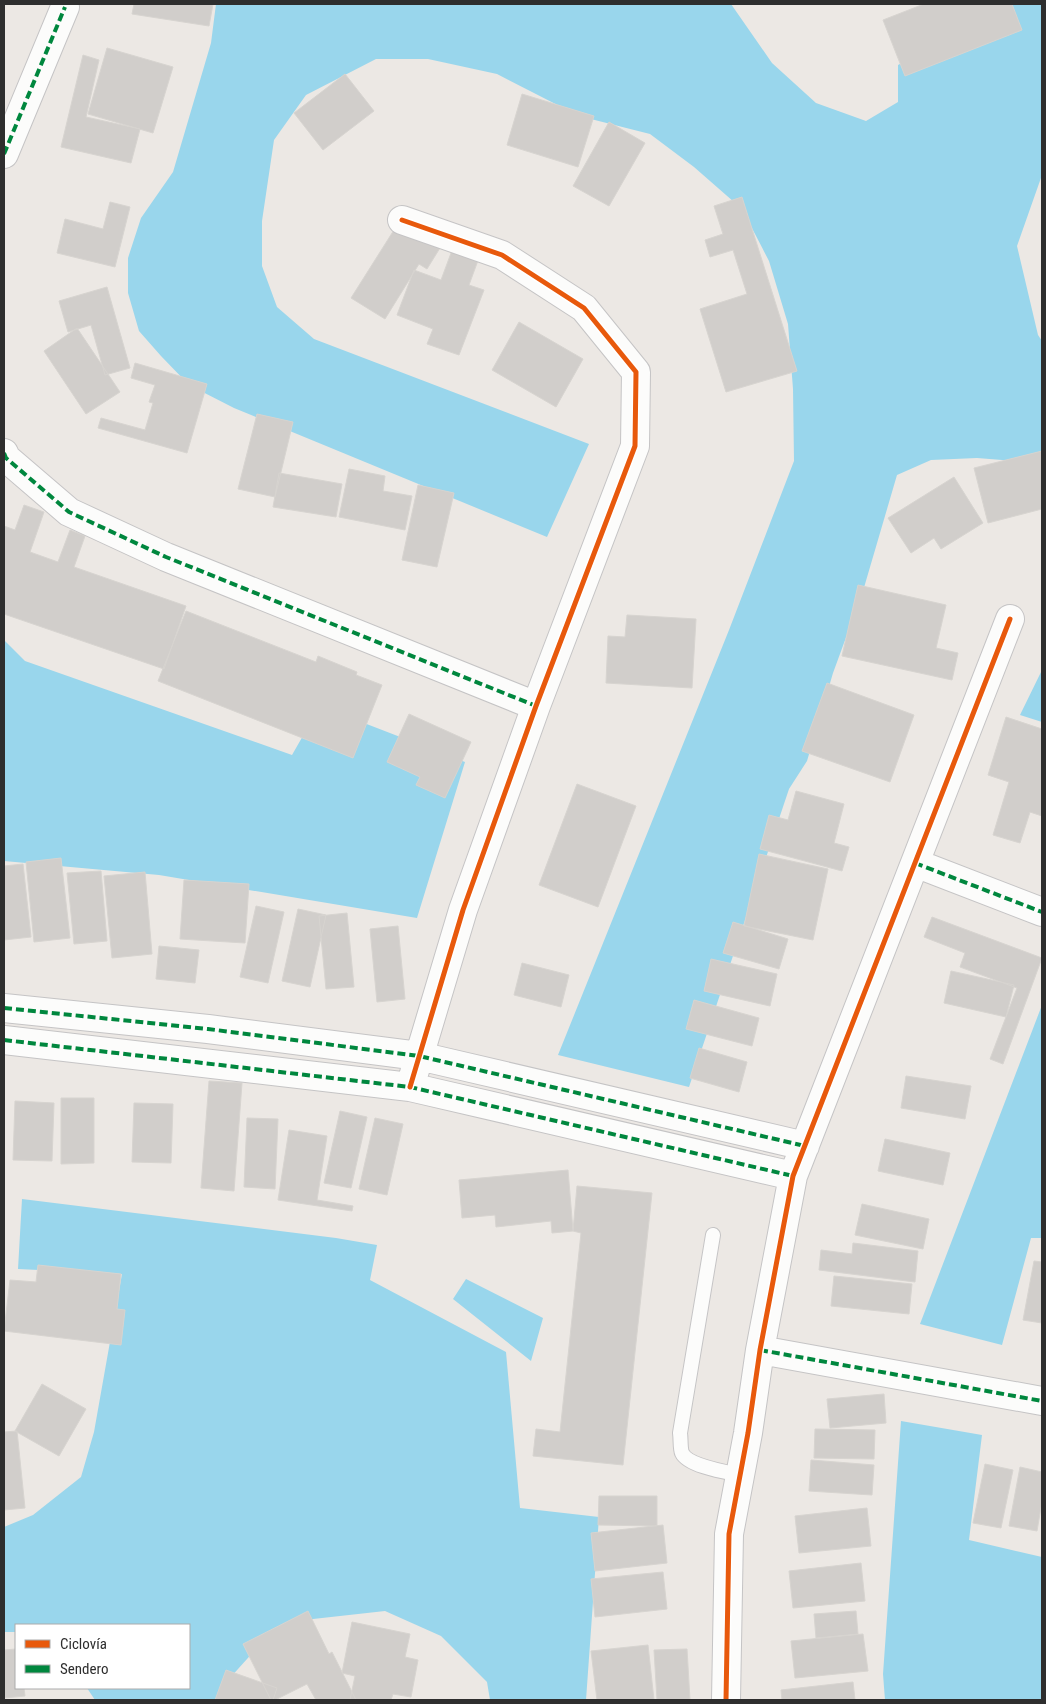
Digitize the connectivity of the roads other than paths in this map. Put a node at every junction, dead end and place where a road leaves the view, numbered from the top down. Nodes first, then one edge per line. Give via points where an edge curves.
1 (65, 7) dead end
2 (4, 154) edge
3 (402, 220) dead end
4 (4, 453) edge
5 (1010, 619) dead end
6 (536, 706) junction
7 (915, 863) junction
8 (1042, 912) edge
9 (4, 1008) edge
10 (4, 1040) edge
11 (419, 1056) junction
12 (410, 1087) junction
13 (805, 1146) junction
14 (793, 1176) junction
15 (713, 1235) dead end
16 (760, 1350) junction
17 (1042, 1402) edge
18 (740, 1475) junction
19 (726, 1700) edge

1 - 2 street
3 - 6 street via 502,256 584,308 636,372 635,446
4 - 6 street via 69,512 166,557
5 - 7 street
6 - 11 street via 463,910
7 - 8 street
7 - 13 street
9 - 11 street via 208,1029
10 - 12 street
11 - 12 street
11 - 13 street
12 - 14 street
13 - 14 street
14 - 16 street
15 - 18 lane via 680,1433 682,1453 694,1463
16 - 17 street
16 - 18 street
18 - 19 street via 729,1534

